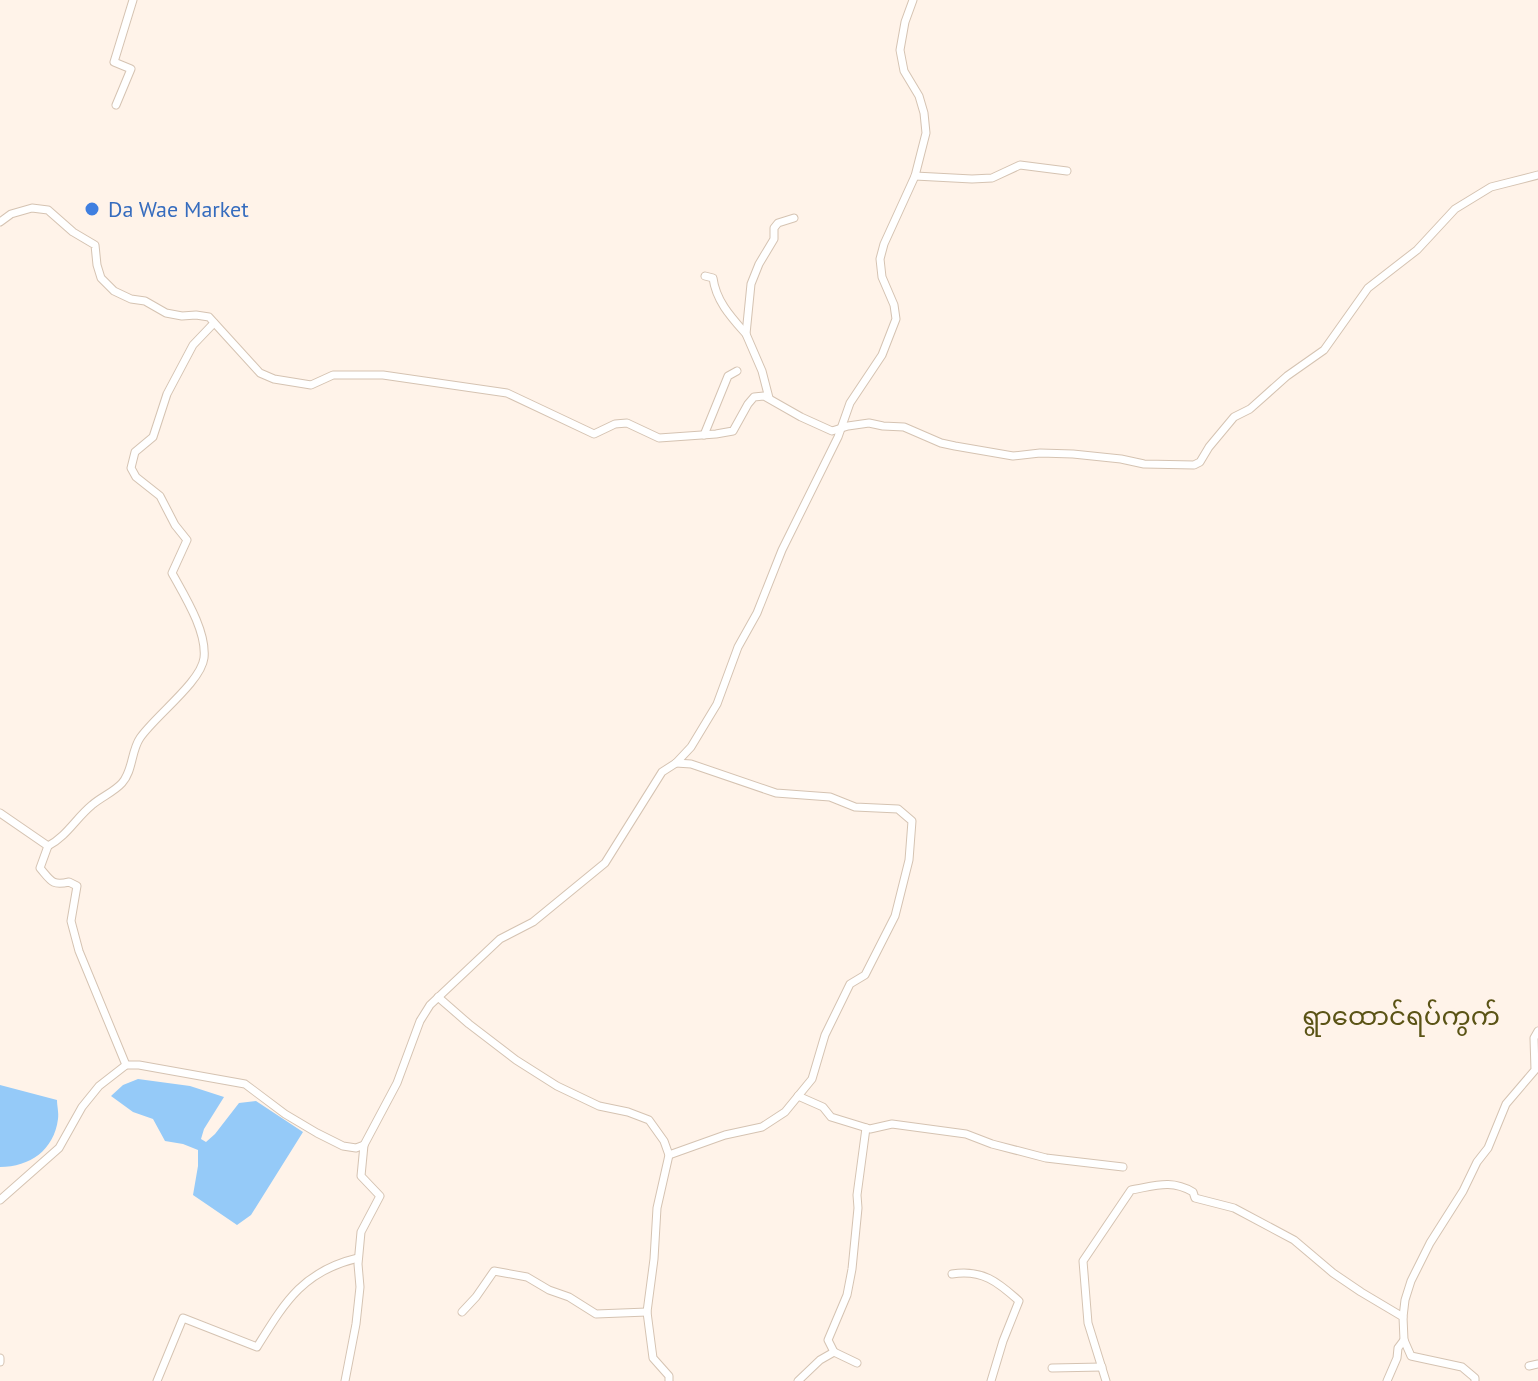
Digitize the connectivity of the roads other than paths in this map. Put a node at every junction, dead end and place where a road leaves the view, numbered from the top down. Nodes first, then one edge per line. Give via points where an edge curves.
1 (133, 0) edge
2 (913, 0) edge
3 (116, 105) dead end
4 (1067, 171) dead end
5 (1538, 175) edge
6 (915, 176) junction
7 (794, 218) dead end
8 (0, 222) edge
9 (705, 276) dead end
10 (214, 323) junction
11 (746, 334) junction
12 (737, 371) dead end
13 (769, 398) junction
14 (841, 428) junction
15 (704, 435) junction
16 (676, 763) junction
17 (0, 813) edge
18 (48, 846) junction
19 (438, 997) junction
20 (1538, 1031) edge
21 (126, 1065) junction
22 (798, 1096) junction
23 (866, 1128) junction
24 (364, 1145) junction
25 (669, 1155) junction
26 (1123, 1167) dead end
27 (0, 1200) edge
28 (358, 1258) junction
29 (952, 1274) dead end
30 (462, 1312) dead end
31 (647, 1312) junction
32 (1403, 1317) junction
33 (1404, 1340) junction
34 (834, 1352) junction
35 (857, 1363) dead end
36 (1102, 1367) junction
37 (1052, 1368) dead end
38 (670, 1379) edge
39 (157, 1381) edge
40 (345, 1381) edge
41 (798, 1381) edge
42 (991, 1381) edge
43 (1106, 1381) edge
44 (1387, 1381) edge
45 (1475, 1381) edge

1 - 3 street via 114,62 131,69
2 - 6 street via 900,50 924,113 926,133
4 - 6 street via 1020,165 992,178
5 - 14 street via 1491,187 1455,209 1417,250 1368,288 1324,350 1234,417 1194,465 1073,454 1013,456 941,443 904,427 869,423
6 - 14 street via 880,259 896,319
7 - 11 street via 774,228 774,239 759,264 751,284
8 - 10 street via 32,208 48,210 95,245 101,278 114,291 166,313 209,317
9 - 11 street via 713,278 724,308
10 - 15 street via 260,373 274,379 311,385 333,375 383,375 507,393 594,434 627,423 659,438
10 - 18 street via 193,345 167,394 153,437 135,452 131,468 160,496 187,540 172,573 202,638 199,673 138,741 123,782
11 - 13 street
12 - 15 street via 728,376
13 - 14 street via 832,431
13 - 15 street via 754,397 733,431
14 - 16 street via 738,647 717,704
16 - 19 street via 662,772 605,863 533,922 500,939
16 - 22 street via 776,793 898,809 912,821 895,916 865,975 850,984 825,1035 812,1079
17 - 18 street
18 - 21 street via 40,868 52,882 77,886 71,921 79,951
19 - 24 street via 420,1021 397,1083
19 - 25 street via 557,1086 599,1106 649,1120
20 - 32 street via 1535,1070 1506,1104 1488,1148 1430,1243 1411,1281
21 - 24 street via 245,1084 317,1133 343,1146
21 - 27 street via 82,1107 59,1148
22 - 23 street via 823,1107 831,1117
22 - 25 street via 762,1127
23 - 26 street via 892,1124 966,1134 1046,1158
23 - 34 street via 852,1269 828,1340
24 - 28 street via 361,1176 380,1196 361,1232
25 - 31 street via 657,1208
28 - 39 street via 304,1282 257,1347 183,1318
28 - 40 street via 358,1312
29 - 42 street via 967,1272 996,1281 1019,1301
30 - 31 street via 494,1271 527,1277 596,1314
31 - 38 street via 653,1358
32 - 33 street
32 - 36 street via 1294,1240 1234,1208 1195,1198 1181,1185 1166,1184 1131,1190 1083,1261 1088,1323
33 - 44 street
33 - 45 street via 1411,1356 1462,1367
34 - 35 street
34 - 41 street
36 - 37 street
36 - 43 street

